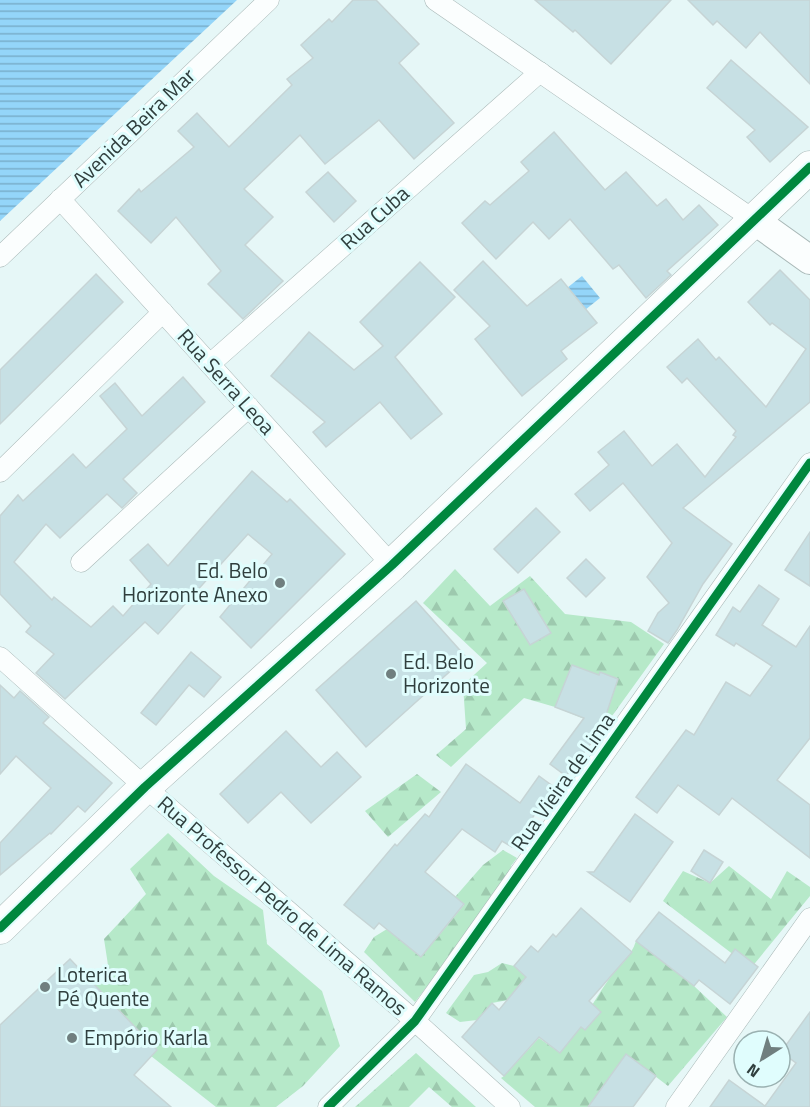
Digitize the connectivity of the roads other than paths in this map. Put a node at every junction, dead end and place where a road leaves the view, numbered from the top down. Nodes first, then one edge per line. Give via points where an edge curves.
1 (269, 0) edge
2 (435, 0) edge
3 (540, 72) junction
4 (810, 167) edge
5 (60, 199) junction
6 (754, 220) junction
7 (0, 257) edge
8 (810, 260) edge
9 (163, 312) junction
10 (210, 364) junction
11 (249, 407) junction
12 (810, 463) edge
13 (0, 472) edge
14 (81, 562) dead end
15 (392, 565) junction
16 (0, 657) edge
17 (145, 788) junction
18 (810, 918) edge
19 (0, 928) edge
20 (416, 1021) junction
21 (328, 1107) edge
22 (510, 1107) edge
23 (676, 1107) edge

1 - 5 street, Avenida Beira Mar
2 - 3 street
3 - 6 street
3 - 10 street, Rua Cuba
4 - 6 main road
5 - 7 street, Avenida Beira Mar
5 - 9 street, Rua Serra Leoa
6 - 8 main road
6 - 15 main road
9 - 10 street, Rua Serra Leoa
9 - 13 street
10 - 11 street, Rua Serra Leoa
11 - 14 street
11 - 15 street, Rua Serra Leoa
12 - 20 street, Rua Vieira de Lima
15 - 17 main road
16 - 17 street, Rua Professor Pedro de Lima Ramos
17 - 19 main road
17 - 20 street, Rua Professor Pedro de Lima Ramos
18 - 23 street
20 - 21 street, Rua Vieira de Lima
20 - 22 street, Rua Professor Pedro de Lima Ramos

